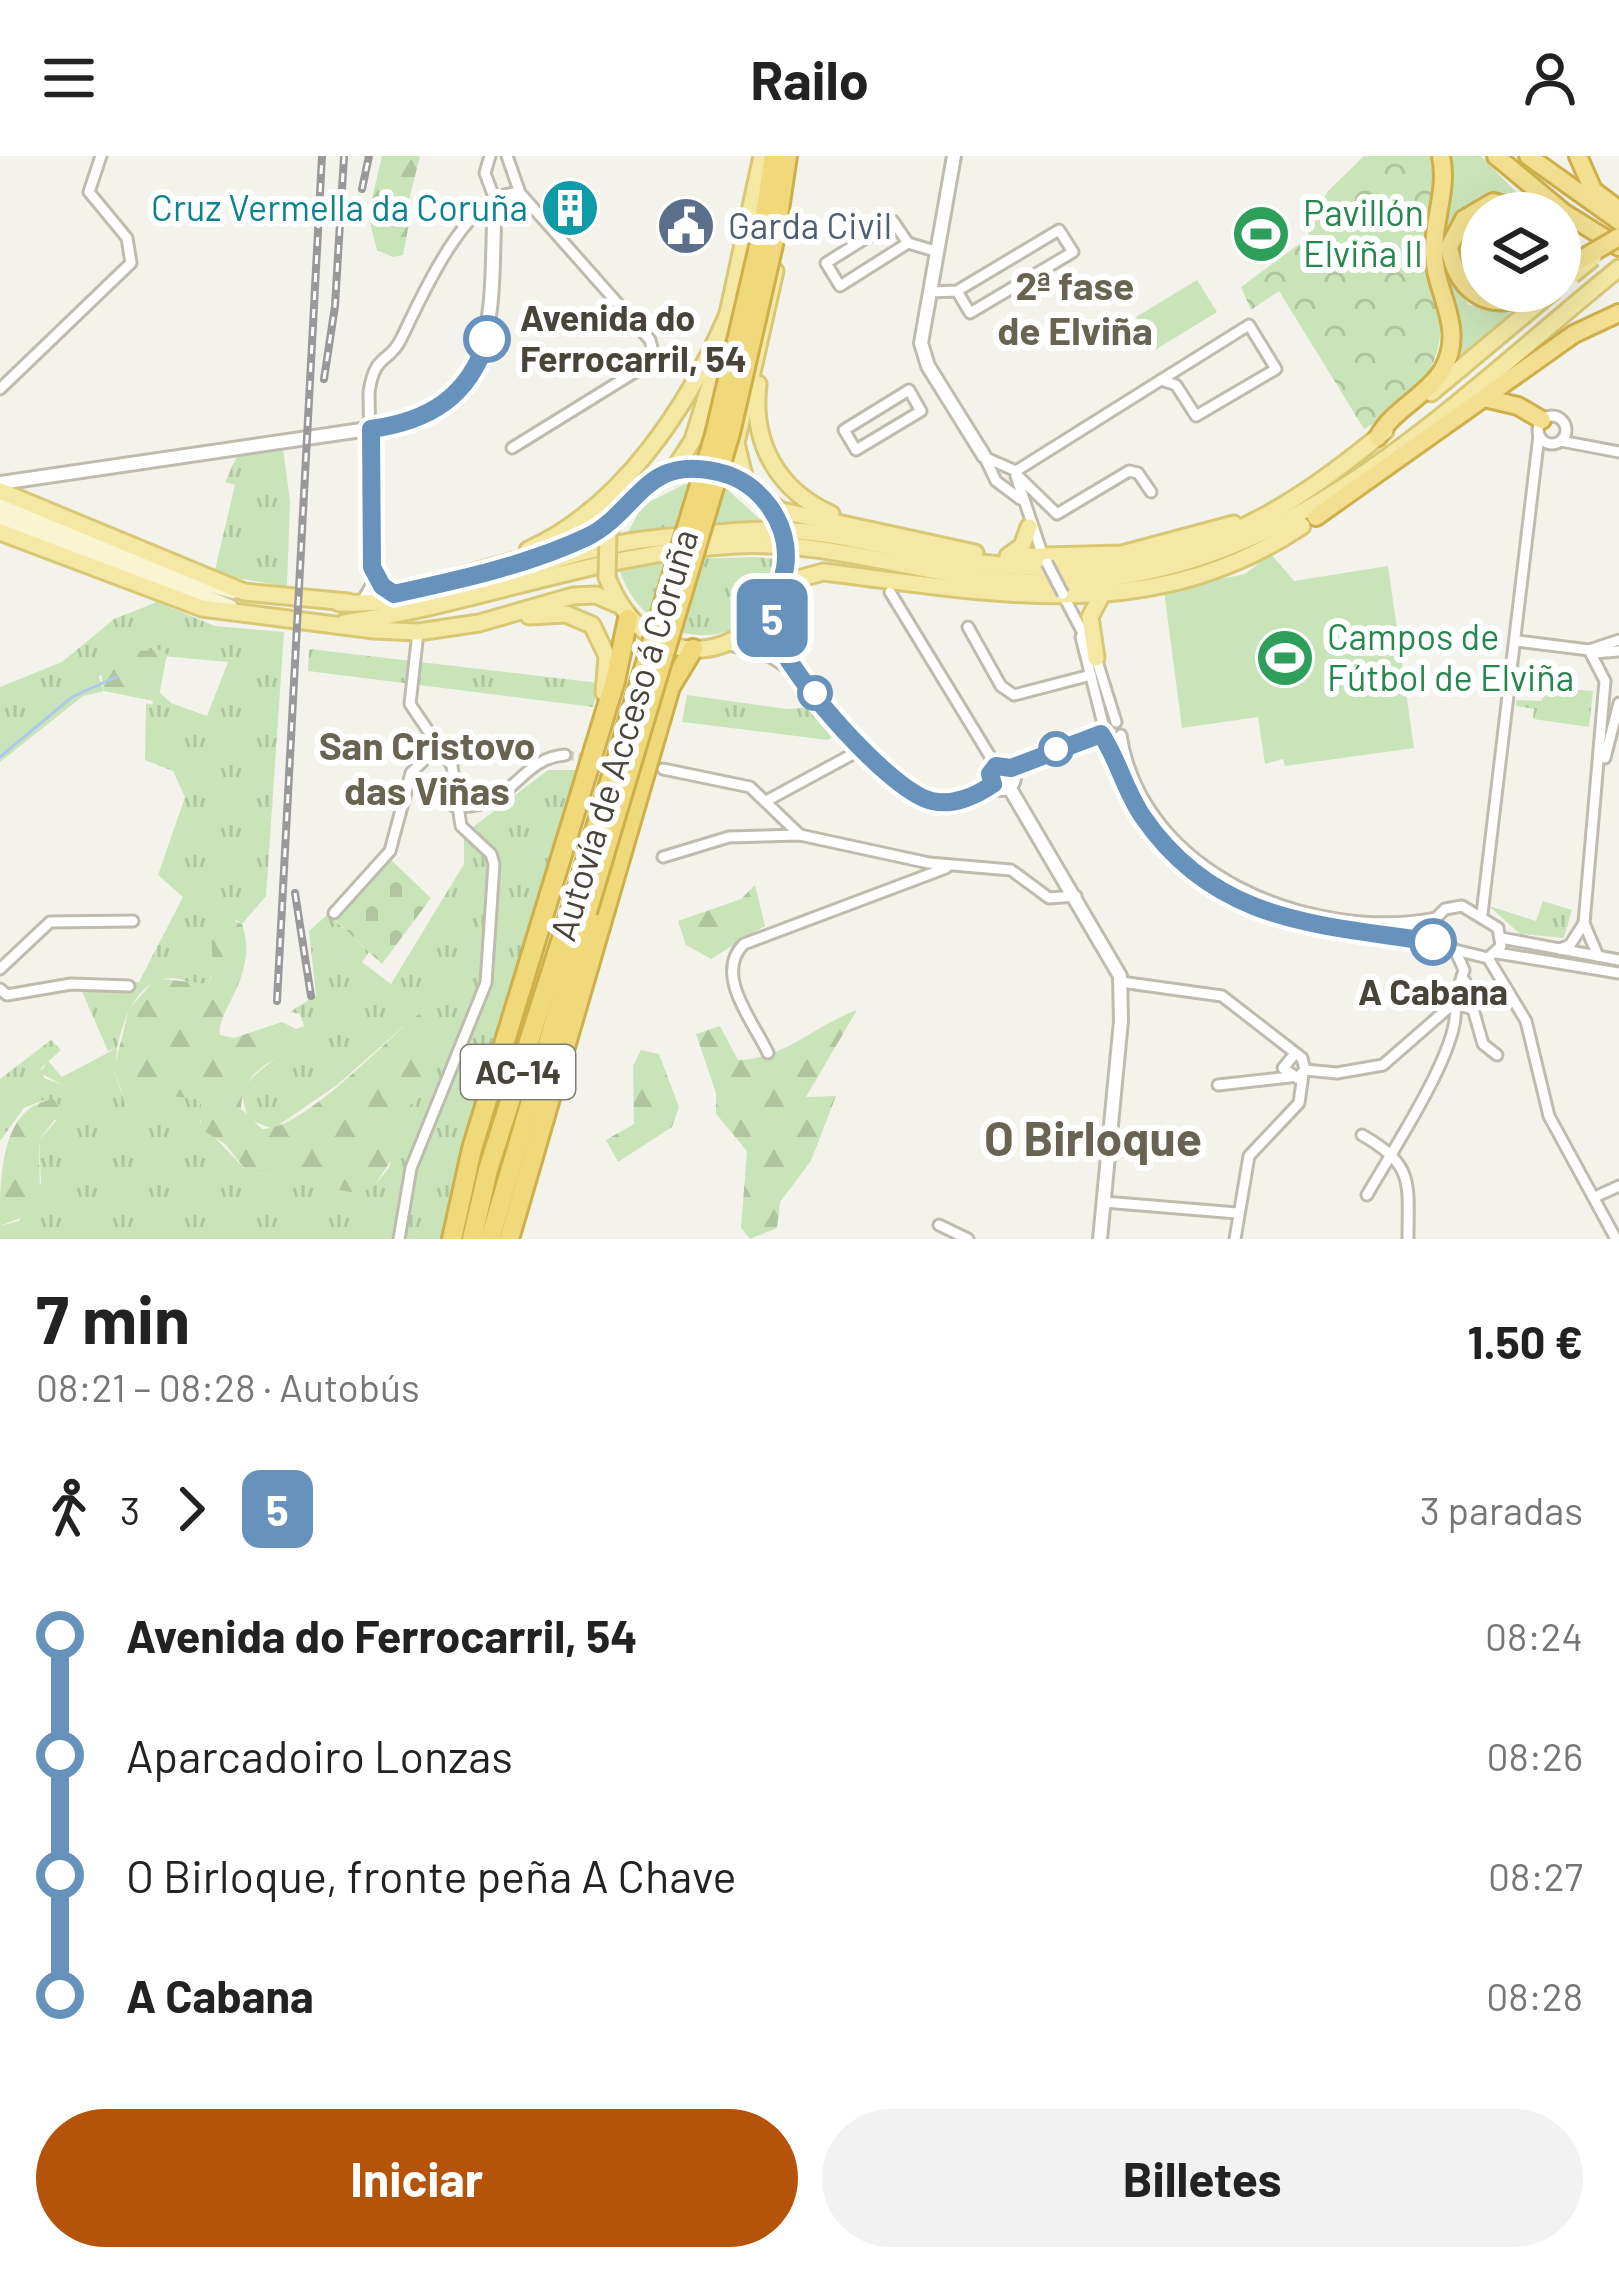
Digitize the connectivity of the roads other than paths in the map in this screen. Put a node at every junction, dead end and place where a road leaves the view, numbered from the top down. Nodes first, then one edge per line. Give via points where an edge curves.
1 (490, 156) edge
2 (507, 156) edge
3 (761, 156) edge
4 (774, 156) edge
5 (791, 156) edge
6 (954, 156) edge
7 (1441, 156) edge
8 (1496, 156) edge
9 (1528, 156) edge
10 (1578, 156) edge
11 (101, 159) edge
12 (500, 186) junction
13 (520, 193) junction
14 (1619, 210) edge
15 (1619, 220) edge
16 (1461, 225) edge
17 (1581, 230) edge
18 (768, 235) junction
19 (1596, 235) junction
20 (1619, 237) edge
21 (908, 244) junction
22 (1619, 247) edge
23 (934, 251) junction
24 (1581, 265) edge
25 (1619, 268) edge
26 (1461, 282) edge
27 (957, 291) junction
28 (927, 292) junction
29 (1524, 312) edge
30 (1619, 313) edge
31 (728, 314) junction
32 (766, 326) junction
33 (1178, 369) junction
34 (1161, 380) junction
35 (939, 384) junction
36 (1177, 385) junction
37 (0, 389) edge
38 (1484, 398) junction
39 (915, 399) junction
40 (1540, 427) junction
41 (371, 429) junction
42 (1378, 437) junction
43 (1559, 440) junction
44 (512, 448) dead end
45 (1619, 452) edge
46 (983, 456) junction
47 (1002, 464) junction
48 (1536, 465) junction
49 (673, 471) junction
50 (1016, 475) junction
51 (994, 477) junction
52 (1372, 479) junction
53 (746, 484) junction
54 (1005, 486) junction
55 (0, 487) edge
56 (1339, 491) junction
57 (1151, 492) dead end
58 (1020, 499) junction
59 (766, 501) junction
60 (0, 504) edge
61 (1044, 506) junction
62 (1278, 512) junction
63 (0, 517) edge
64 (1316, 517) junction
65 (1027, 521) junction
66 (611, 527) junction
67 (866, 530) junction
68 (0, 532) edge
69 (1008, 556) junction
70 (1043, 556) junction
71 (372, 567) junction
72 (435, 584) junction
73 (244, 592) junction
74 (780, 592) junction
75 (890, 592) dead end
76 (394, 594) junction
77 (1101, 596) junction
78 (364, 598) junction
79 (339, 603) junction
80 (1066, 604) junction
81 (771, 608) junction
82 (622, 612) junction
83 (252, 613) junction
84 (344, 622) junction
85 (479, 623) junction
86 (968, 627) dead end
87 (418, 632) junction
88 (1517, 640) junction
89 (1619, 640) edge
90 (729, 643) junction
91 (693, 649) junction
92 (1589, 650) junction
93 (1619, 651) edge
94 (1094, 667) junction
95 (798, 674) junction
96 (1619, 703) edge
97 (1116, 722) junction
98 (1103, 733) junction
99 (1120, 735) junction
100 (598, 736) junction
101 (437, 748) junction
102 (864, 748) junction
103 (565, 755) tunnel mouth
104 (1004, 767) junction
105 (663, 769) dead end
106 (1599, 781) junction
107 (993, 784) junction
108 (1010, 787) junction
109 (768, 800) junction
110 (454, 806) junction
111 (800, 835) junction
112 (663, 857) dead end
113 (951, 866) junction
114 (1483, 880) junction
115 (1076, 896) junction
116 (1462, 906) junction
117 (580, 909) junction
118 (334, 913) dead end
119 (1482, 914) junction
120 (1436, 918) junction
121 (133, 921) dead end
122 (1584, 923) junction
123 (1501, 938) junction
124 (1449, 947) junction
125 (1557, 950) junction
126 (1493, 956) junction
127 (1598, 956) junction
128 (1474, 958) junction
129 (1619, 960) edge
130 (0, 969) edge
131 (1464, 972) junction
132 (1619, 973) edge
133 (1121, 982) junction
134 (129, 986) dead end
135 (0, 989) edge
136 (1454, 1003) junction
137 (1472, 1010) junction
138 (1431, 1025) junction
139 (1447, 1043) junction
140 (768, 1053) dead end
141 (1497, 1055) dead end
142 (1293, 1056) junction
143 (1304, 1072) junction
144 (1290, 1077) junction
145 (1218, 1085) dead end
146 (1362, 1135) dead end
147 (1391, 1151) junction
148 (1619, 1186) edge
149 (1366, 1195) dead end
150 (1597, 1196) junction
151 (1104, 1202) junction
152 (1237, 1213) junction
153 (939, 1226) dead end
154 (399, 1239) edge
155 (452, 1239) edge
156 (472, 1239) edge
157 (490, 1239) edge
158 (509, 1239) edge
159 (968, 1239) edge
160 (1100, 1239) edge
161 (1235, 1239) edge
162 (1408, 1239) edge
163 (1616, 1239) edge

1 - 12 street via 485,168
2 - 12 street
3 - 31 main road
4 - 18 highway, Autovía de Acceso á Coruña / AC-14
5 - 18 highway, Autovía de Acceso á Coruña / AC-14
5 - 32 main road
6 - 23 street
7 - 42 highway via 1433,256 1453,326 1451,349 1442,370
8 - 19 highway
9 - 15 highway
10 - 14 highway via 1593,190
11 - 37 street via 89,192 130,245 131,262
12 - 13 street
12 - 13 street
12 - 41 street via 458,235 399,344 375,364
12 - 41 street via 487,339 476,368 434,412
13 - 44 street via 653,352 643,367
16 - 26 highway via 1449,247
17 - 19 highway
18 - 117 highway, Autovía de Acceso á Coruña / AC-14, bridge
19 - 22 highway
20 - 24 highway, bridge
21 - 21 street via 893,221 826,263 840,286
21 - 23 street
23 - 28 street
25 - 56 main road
27 - 27 street via 970,313 1072,252 1059,230
27 - 28 street
28 - 35 street via 921,343
29 - 42 main road
30 - 38 highway via 1574,334
31 - 49 main road via 698,426
31 - 72 main road via 694,388 600,499 545,542
32 - 53 main road via 736,443
32 - 67 main road via 757,416 768,459 810,504
33 - 34 street
33 - 36 street
33 - 36 street via 1249,325 1276,369 1196,416
34 - 36 street
34 - 50 street
35 - 39 street
35 - 46 street
38 - 40 highway via 1518,406
38 - 52 highway
39 - 39 street via 909,390 844,430 856,450 921,410
40 - 43 street
40 - 43 street via 1561,418
40 - 48 street
41 - 55 street
41 - 71 street
42 - 62 main road
43 - 45 street
43 - 48 street
46 - 47 street
46 - 51 street
47 - 50 street
47 - 51 street
48 - 88 street
49 - 53 main road via 723,472
49 - 66 main road via 649,481
50 - 54 street
50 - 58 street
50 - 61 street
51 - 54 street
52 - 56 highway
52 - 64 highway
53 - 59 main road
54 - 58 street
55 - 73 main road
56 - 64 main road
56 - 84 main road via 1243,546 1119,579 1002,581 814,549 738,545 656,551 431,610
57 - 61 street via 1129,471 1061,513
58 - 65 street
59 - 67 main road
59 - 74 main road, bridge via 786,562
60 - 73 main road via 166,573
61 - 65 street
62 - 70 main road via 1159,546
62 - 79 main road via 1161,557 1090,569 1007,567 791,531 724,532 640,540 429,598
63 - 83 main road
64 - 77 main road via 1211,571
65 - 69 main road via 1022,546
65 - 70 street
66 - 72 main road
66 - 82 main road, bridge via 607,577
67 - 69 main road
68 - 83 main road via 180,601
69 - 70 main road
70 - 80 street, bridge
71 - 76 street
71 - 78 street
72 - 76 main road
73 - 79 main road
74 - 80 main road via 823,572
74 - 81 main road
75 - 104 street
76 - 78 main road
77 - 80 main road
77 - 94 main road via 1090,617
78 - 79 main road
80 - 94 street
80 - 94 street
81 - 90 main road
81 - 95 street via 778,642
82 - 85 main road via 596,596 573,596
82 - 91 main road via 657,641
82 - 100 highway
83 - 84 main road
84 - 87 main road
85 - 87 main road
85 - 100 main road via 550,613 592,625 608,656
86 - 94 street via 1014,695
87 - 101 street via 410,704
88 - 92 street
88 - 114 street
89 - 92 street
90 - 91 main road
90 - 95 street
91 - 158 highway via 670,687
92 - 93 street
92 - 106 street via 1605,681
94 - 97 street
94 - 98 street
95 - 102 street
96 - 106 street
97 - 98 street
97 - 99 street
98 - 99 street
98 - 104 street
98 - 124 street via 1152,830 1228,898 1270,914
99 - 120 street via 1152,810 1221,879 1284,906 1376,921
100 - 155 highway
101 - 110 street via 452,766
101 - 118 street via 411,773 390,851
102 - 107 street via 899,785 929,801 958,800
102 - 109 street
103 - 110 street via 541,761 506,797
104 - 107 street via 990,774
104 - 108 street via 1015,778
105 - 109 street via 733,781
106 - 122 street
107 - 108 street
108 - 115 street
109 - 111 street
110 - 154 street via 494,864 487,983 411,1168
111 - 112 street via 729,837
111 - 113 street
113 - 115 street via 1011,870 1049,898
113 - 140 street via 734,953 730,977
114 - 116 street
114 - 119 street
115 - 133 street
116 - 119 street
116 - 120 street
117 - 156 highway, Autovía de Acceso á Coruña / AC-14 via 488,1170
117 - 157 highway, Autovía de Acceso á Coruña / AC-14
119 - 123 street
120 - 124 street
121 - 130 street via 50,922
122 - 125 street
122 - 127 street
123 - 125 street
123 - 126 street
124 - 128 street
124 - 131 street
125 - 127 street
126 - 128 street
126 - 132 street
126 - 150 street via 1526,1021 1549,1116
127 - 129 street
128 - 131 street
131 - 136 street
131 - 137 street
133 - 142 street via 1222,996
133 - 151 street
134 - 135 street via 7,995
136 - 137 street
136 - 138 street
136 - 139 street
137 - 141 street via 1483,1044
138 - 139 street
138 - 143 street via 1372,1070
139 - 147 street
142 - 143 street
142 - 144 street via 1283,1065
143 - 144 street
143 - 152 street via 1299,1103 1249,1156
144 - 145 street
146 - 147 street
147 - 149 street
147 - 162 street via 1408,1178
148 - 150 street
150 - 163 street
151 - 152 street
151 - 160 street
152 - 161 street
153 - 159 street

